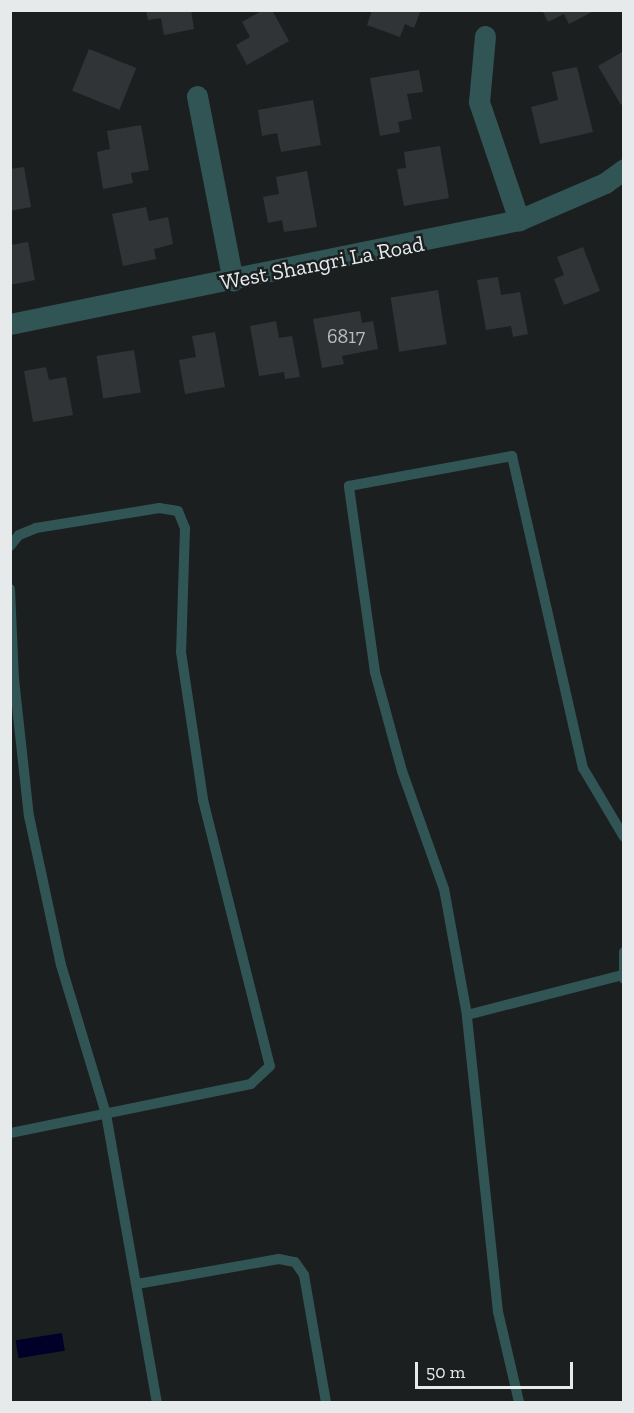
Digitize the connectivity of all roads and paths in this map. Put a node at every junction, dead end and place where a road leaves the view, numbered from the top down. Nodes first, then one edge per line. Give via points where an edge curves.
1 (485, 36) dead end
2 (196, 96) dead end
3 (624, 169) edge
4 (519, 220) junction
5 (233, 281) junction
6 (10, 324) edge
7 (10, 546) edge
8 (10, 589) edge
9 (624, 837) edge
10 (624, 952) edge
11 (623, 977) edge
12 (467, 1015) junction
13 (106, 1114) junction
14 (10, 1133) edge
15 (137, 1284) junction
16 (157, 1402) edge
17 (326, 1402) edge
18 (519, 1402) edge

1 - 4 street via 479,102
2 - 5 street
3 - 4 street, West Shangri La Road via 605,183
4 - 5 street, West Shangri La Road
5 - 6 street, West Shangri La Road
7 - 13 lane via 19,535 36,528 159,508 178,511 185,528 181,652 203,800 270,1066 251,1084
8 - 13 lane via 15,690 29,816 42,888
9 - 12 lane via 583,768 512,456 349,486 375,672 402,771 444,889
10 - 11 lane
11 - 12 lane
12 - 18 lane via 498,1312
13 - 14 lane
13 - 15 lane
15 - 16 lane
15 - 17 lane via 279,1258 296,1262 304,1275

